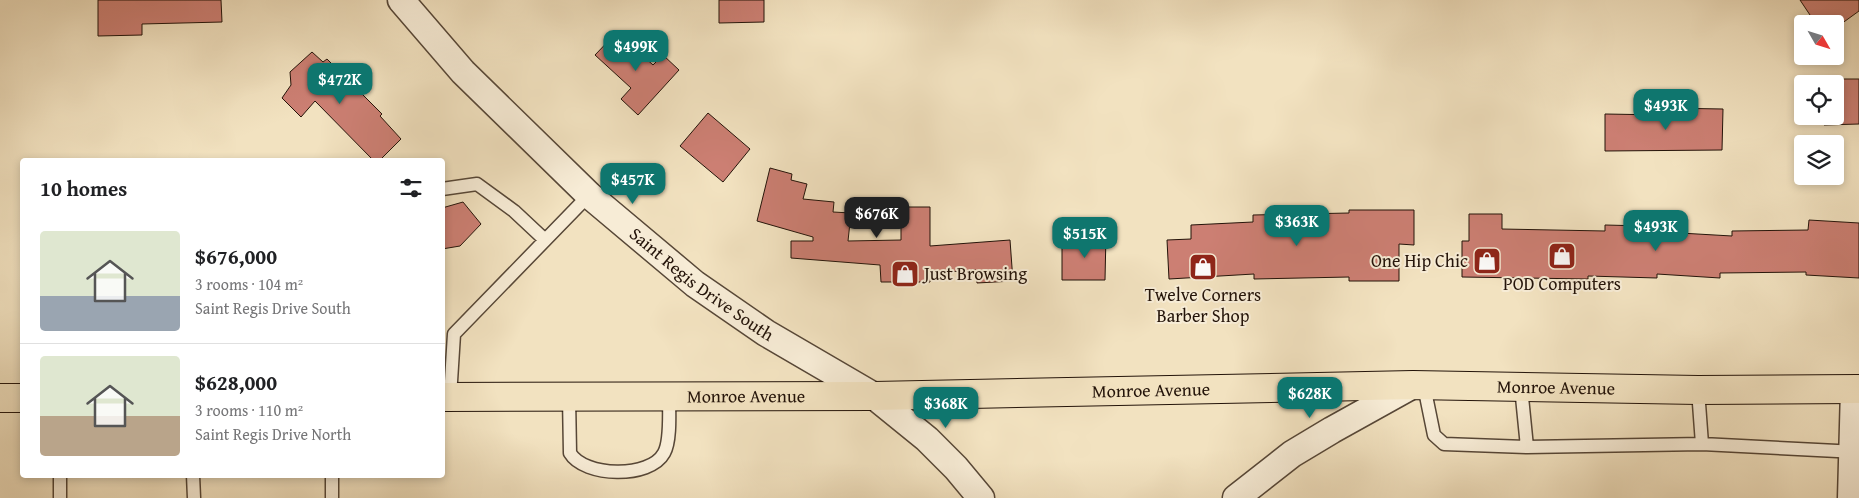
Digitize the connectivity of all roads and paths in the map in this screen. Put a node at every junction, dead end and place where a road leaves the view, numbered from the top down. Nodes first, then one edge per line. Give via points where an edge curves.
1 (401, 0) edge
2 (445, 189) edge
3 (589, 195) junction
4 (545, 240) junction
5 (1419, 386) junction
6 (1521, 387) junction
7 (1856, 389) edge
8 (1698, 390) junction
9 (569, 396) junction
10 (670, 396) junction
11 (874, 396) junction
12 (446, 397) edge
13 (0, 398) edge
14 (20, 398) edge
15 (1702, 444) junction
16 (1527, 447) junction
17 (1855, 452) edge
18 (60, 478) edge
19 (193, 478) edge
20 (332, 478) edge
21 (60, 498) edge
22 (194, 498) edge
23 (332, 498) edge
24 (981, 498) edge
25 (1236, 498) edge
26 (1851, 498) edge

1 - 3 street, Saint Regis Drive South via 463,72
2 - 4 lane via 477,184 514,211
3 - 4 lane
3 - 11 street, Saint Regis Drive South via 694,284 766,333
4 - 12 lane via 454,334
5 - 6 main road, Monroe Avenue
5 - 11 main road, Monroe Avenue
5 - 16 lane via 1434,435 1444,444
5 - 25 street via 1292,454
6 - 8 main road, Monroe Avenue
6 - 16 lane
7 - 8 main road, Monroe Avenue
7 - 17 street
8 - 15 lane
9 - 10 main road, Monroe Avenue
9 - 10 lane via 570,453 574,460 588,468 640,471 652,466 668,445
9 - 12 main road, Monroe Avenue
10 - 11 main road, Monroe Avenue
11 - 24 street, Saint Regis Drive South via 927,439
13 - 14 main road
15 - 16 lane
15 - 17 lane
17 - 26 street
18 - 21 lane
19 - 22 lane
20 - 23 lane

